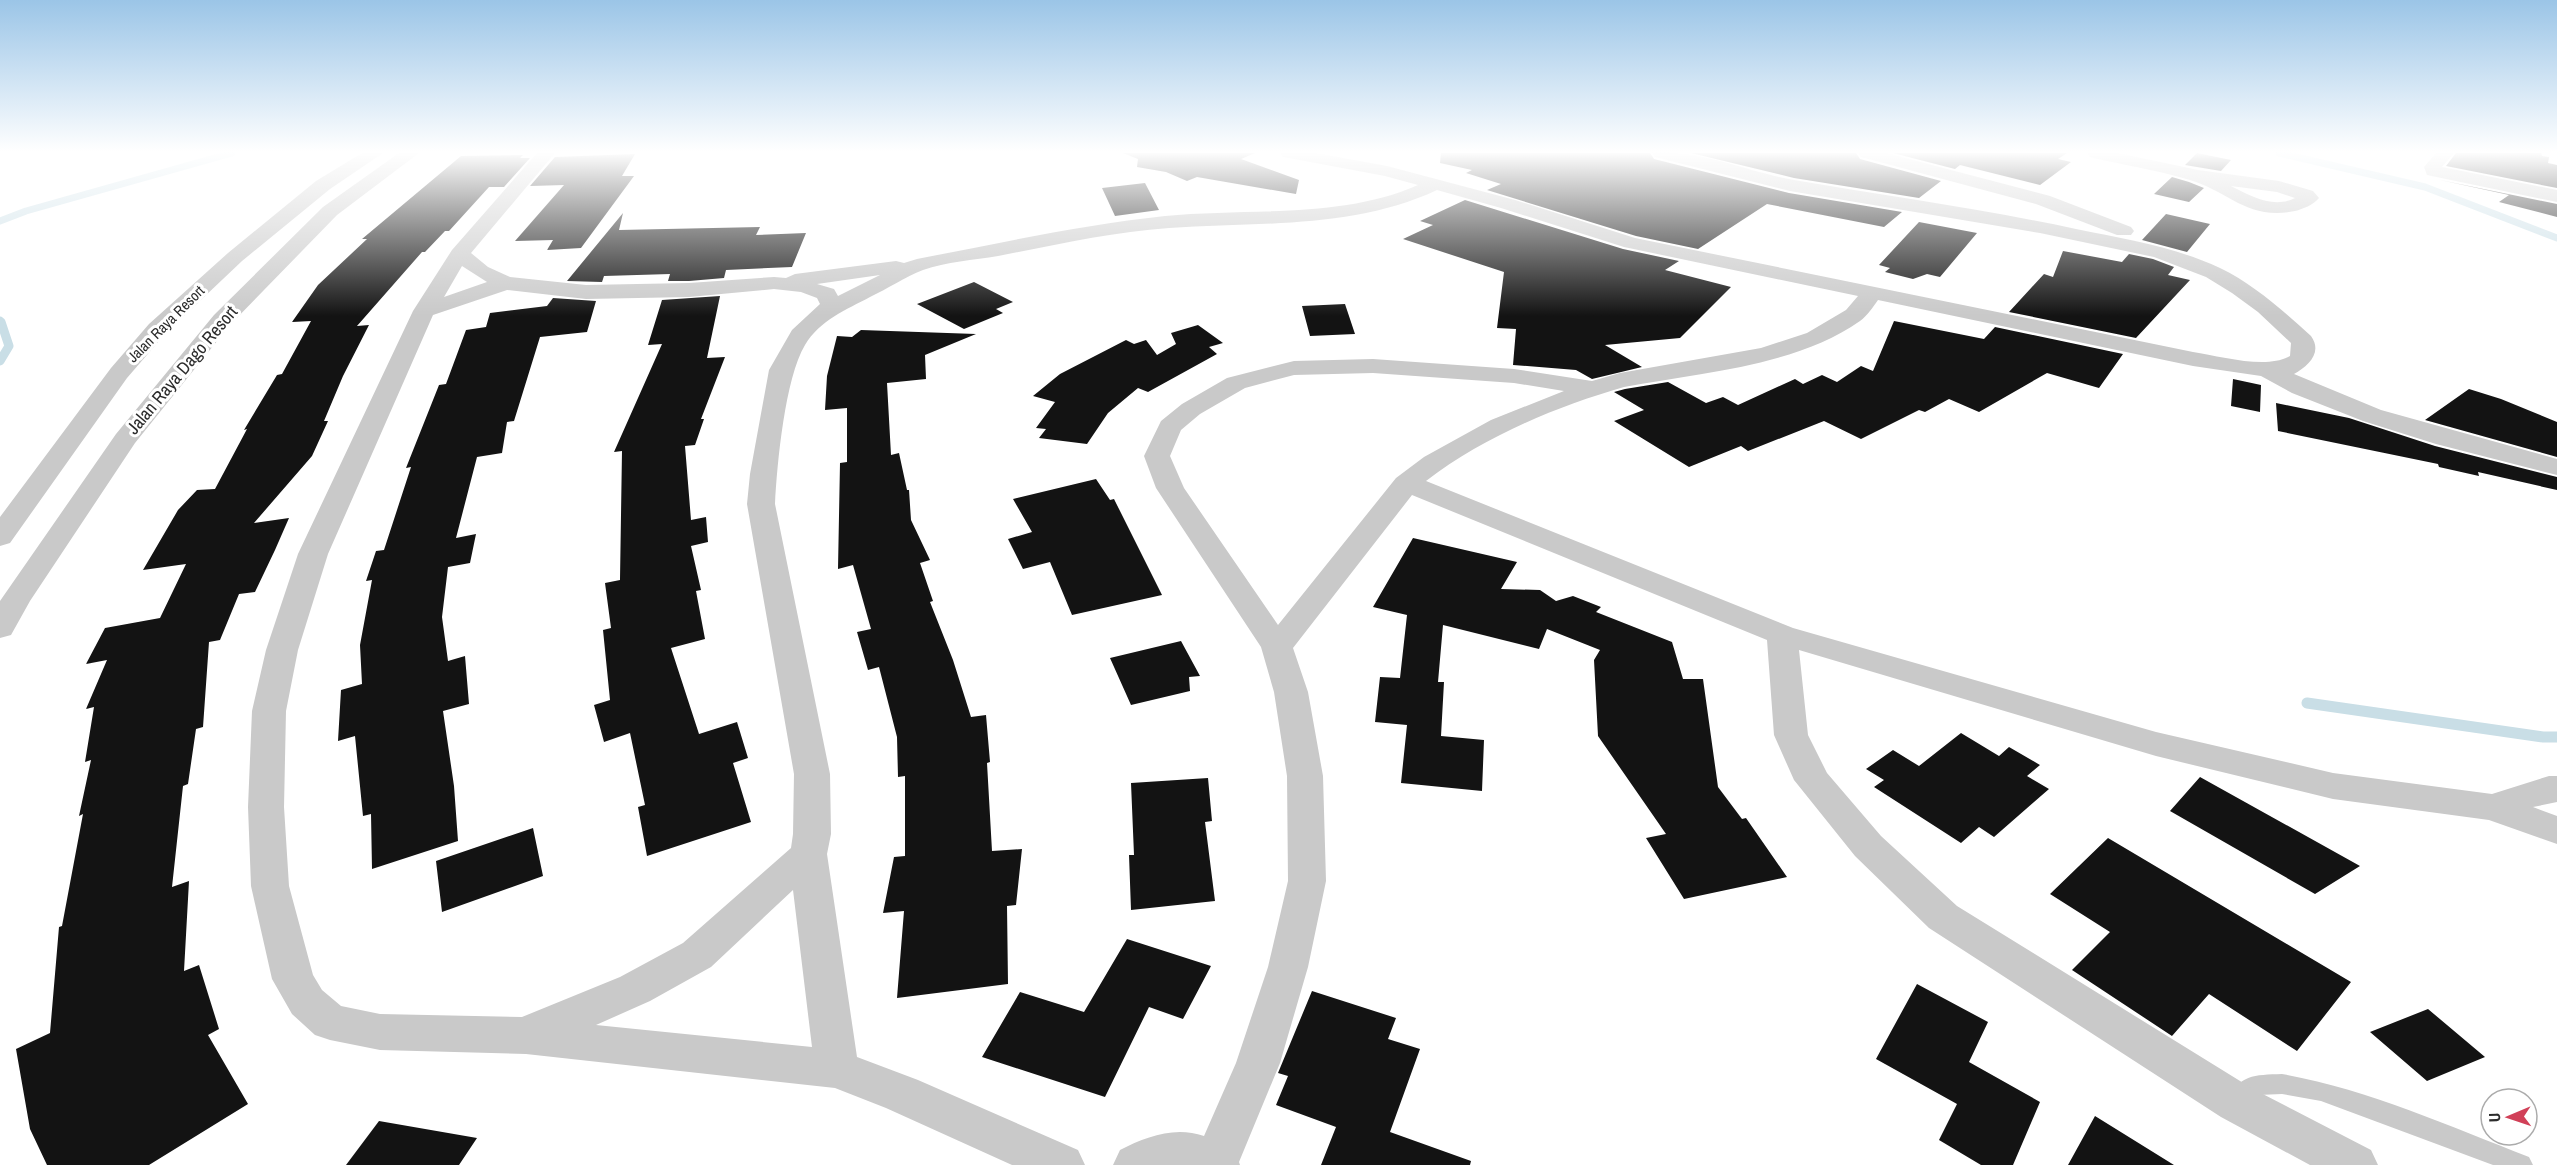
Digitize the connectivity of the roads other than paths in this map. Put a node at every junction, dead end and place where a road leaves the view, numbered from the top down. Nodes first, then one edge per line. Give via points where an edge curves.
1 (296, 207) edge
2 (335, 207) edge
3 (499, 207) edge
4 (1353, 207) edge
5 (1519, 207) edge
6 (1923, 207) edge
7 (2062, 207) edge
8 (2269, 207) edge
9 (2290, 207) edge
10 (2160, 252) junction
11 (459, 254) junction
12 (917, 265) junction
13 (505, 283) junction
14 (774, 283) junction
15 (1873, 293) junction
16 (830, 309) junction
17 (424, 311) junction
18 (2267, 370) junction
19 (1593, 388) junction
20 (2557, 467) edge
21 (1406, 483) junction
22 (0, 537) edge
23 (0, 628) edge
24 (1782, 635) junction
25 (1277, 647) junction
26 (2557, 789) edge
27 (2492, 807) junction
28 (2557, 830) edge
29 (808, 854) junction
30 (524, 1036) junction
31 (837, 1069) junction
32 (2237, 1103) junction
33 (1216, 1164) edge
34 (1062, 1165) edge
35 (1136, 1165) edge
36 (2355, 1165) edge
37 (2521, 1165) edge

1 - 22 street, Jalan Raya Resort via 157,329 119,373
2 - 23 street, Jalan Raya Dago Resort via 222,320 125,439
3 - 11 street
4 - 12 street via 1107,229
5 - 15 street via 1630,243
6 - 10 street
7 - 10 street via 2139,238
8 - 9 street
10 - 18 street via 2203,268 2240,288 2302,341 2302,359 2286,369
11 - 13 street
11 - 17 street
12 - 14 street
12 - 16 street
13 - 14 street via 586,292
13 - 17 street
14 - 16 street via 818,290 826,294
15 - 18 street via 2193,359
15 - 19 street via 1854,315 1815,338 1765,354
16 - 29 street via 807,325 781,370 761,504 812,774
17 - 30 street via 313,554 282,650 269,711 266,807 270,886 293,979 307,1002 330,1022 380,1032
18 - 20 street via 2353,410
19 - 21 street via 1500,425
19 - 25 street via 1514,376 1373,366 1294,368 1236,383 1170,426 1157,456 1170,488
21 - 24 street
21 - 25 street
24 - 27 street via 2237,764 2334,786
24 - 32 street via 1791,735 1812,780 1868,846 1943,917
25 - 33 street via 1291,692 1305,776 1307,881 1288,967 1258,1063
26 - 27 street
27 - 28 street
29 - 30 street via 697,955 635,988
29 - 31 street
30 - 31 street
31 - 34 street
32 - 36 street
32 - 37 lane via 2252,1085 2282,1084 2321,1091
33 - 35 street via 1195,1154 1172,1152 1149,1157

